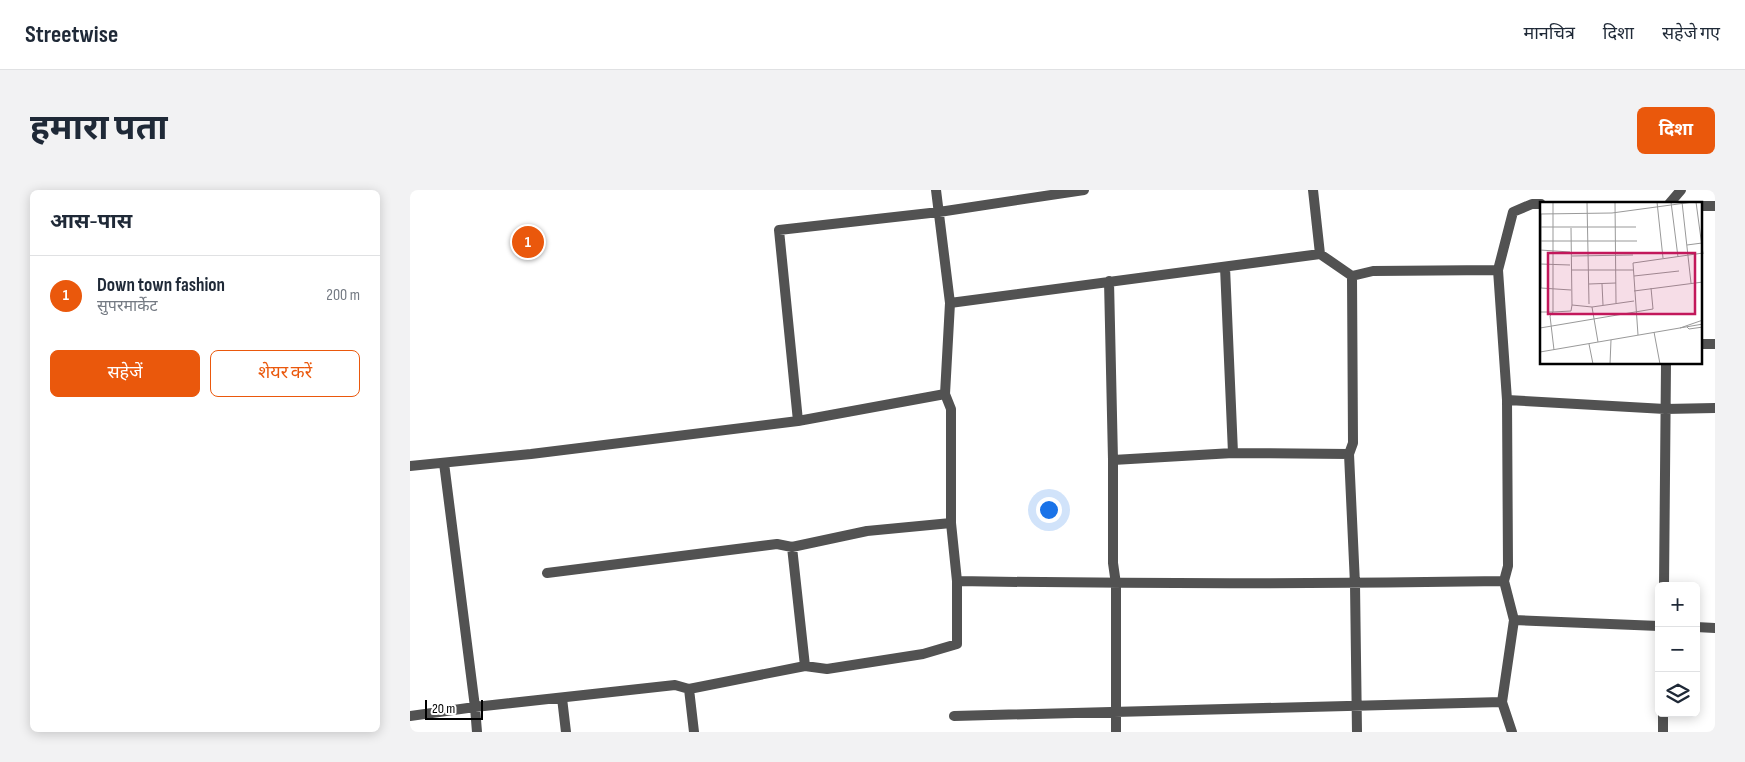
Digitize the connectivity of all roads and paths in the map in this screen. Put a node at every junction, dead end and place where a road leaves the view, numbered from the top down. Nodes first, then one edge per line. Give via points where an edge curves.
1 (936, 190) edge
2 (1084, 190) edge
3 (1313, 190) edge
4 (1680, 190) edge
5 (1671, 202) edge
6 (1540, 204) edge
7 (1702, 206) edge
8 (1715, 206) edge
9 (939, 212) junction
10 (1320, 254) junction
11 (1225, 267) junction
12 (1498, 270) junction
13 (1352, 276) junction
14 (1109, 281) junction
15 (950, 304) junction
16 (1702, 344) edge
17 (1715, 344) edge
18 (1666, 365) edge
19 (945, 394) junction
20 (1507, 400) junction
21 (1715, 408) edge
22 (1665, 409) junction
23 (798, 421) junction
24 (1232, 453) junction
25 (1349, 454) junction
26 (1113, 460) junction
27 (444, 463) junction
28 (410, 466) edge
29 (951, 524) junction
30 (792, 547) junction
31 (547, 573) dead end
32 (957, 581) junction
33 (1504, 581) junction
34 (1664, 582) edge
35 (1116, 584) junction
36 (1355, 584) junction
37 (1514, 620) junction
38 (1655, 626) edge
39 (1700, 627) edge
40 (1715, 628) edge
41 (805, 666) junction
42 (689, 689) junction
43 (562, 698) junction
44 (1502, 702) junction
45 (475, 707) junction
46 (1356, 707) junction
47 (1116, 711) junction
48 (410, 716) edge
49 (954, 716) dead end
50 (1663, 717) edge
51 (476, 732) edge
52 (566, 732) edge
53 (694, 732) edge
54 (1116, 732) edge
55 (1357, 732) edge
56 (1512, 732) edge
57 (1663, 732) edge

1 - 9 street
2 - 9 street
3 - 10 street
4 - 5 street
6 - 12 street via 1512,212
7 - 8 street
9 - 15 street
9 - 23 street via 779,230
10 - 11 street
10 - 13 street
11 - 14 street
11 - 24 street
12 - 13 street via 1373,271
12 - 20 street
13 - 25 street via 1354,443
14 - 15 street
14 - 26 street
15 - 19 street
16 - 17 street
18 - 22 street
19 - 23 street
19 - 29 street via 951,409
20 - 22 street
20 - 33 street via 1508,566
21 - 22 street
22 - 34 street
23 - 27 street
24 - 25 street
24 - 26 street
25 - 36 street
26 - 35 street
27 - 28 street
27 - 45 street
29 - 30 street via 867,531
29 - 32 street
30 - 31 street via 777,544
30 - 41 street
32 - 35 street
32 - 41 street via 957,644 923,654 827,669
33 - 36 street
33 - 37 street
35 - 36 street
35 - 47 street
36 - 46 street
37 - 38 street
37 - 44 street
39 - 40 street
41 - 42 street
42 - 43 street via 675,685
42 - 53 street
43 - 45 street
43 - 52 street
44 - 46 street
44 - 56 street
45 - 48 street
45 - 51 street
46 - 47 street
46 - 55 street
47 - 49 street
47 - 54 street
50 - 57 street

